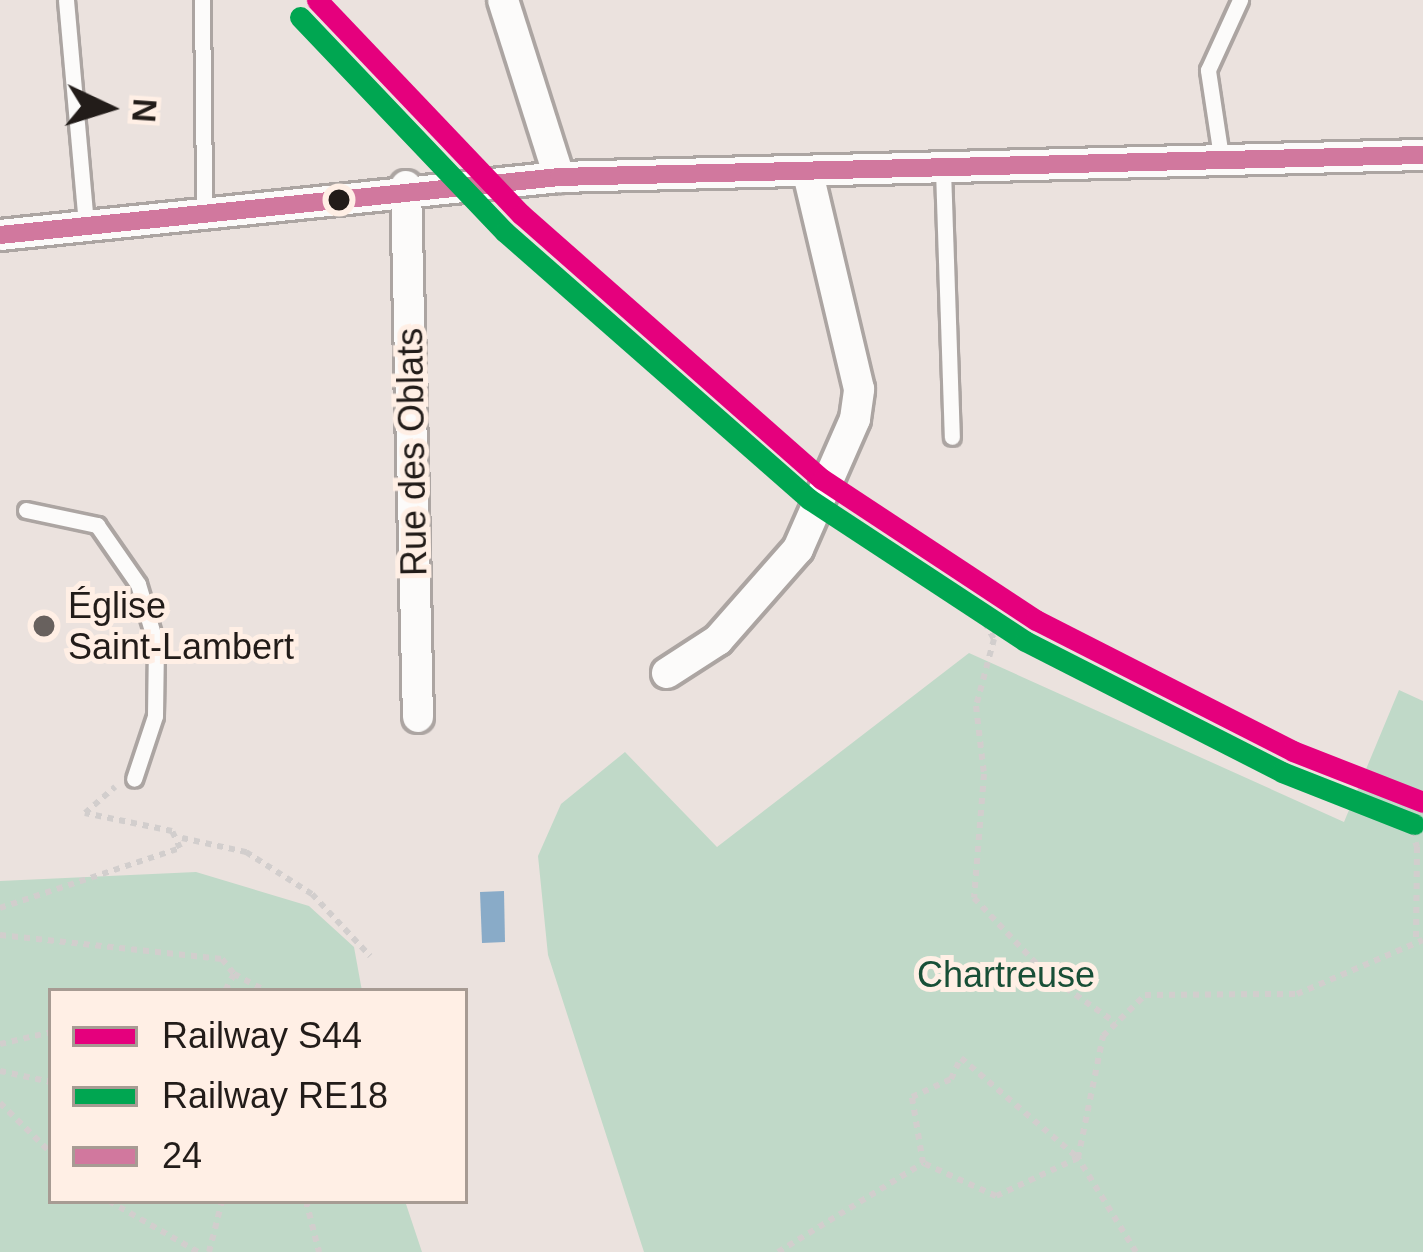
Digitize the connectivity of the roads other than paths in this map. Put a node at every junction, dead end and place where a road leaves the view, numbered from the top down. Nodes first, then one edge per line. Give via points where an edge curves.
1 (66, 0) edge
2 (202, 0) edge
3 (503, 0) edge
4 (1240, 0) edge
5 (1423, 155) edge
6 (1222, 163) junction
7 (943, 170) junction
8 (808, 173) junction
9 (560, 177) junction
10 (406, 186) junction
11 (204, 206) junction
12 (86, 224) junction
13 (0, 235) edge
14 (952, 437) dead end
15 (26, 510) dead end
16 (668, 674) dead end
17 (418, 717) dead end
18 (134, 778) road end

1 - 12 lane
2 - 11 lane
3 - 9 street
4 - 6 lane via 1208,70
5 - 6 street
6 - 7 street
7 - 8 street
7 - 14 lane
8 - 9 street
8 - 16 street via 859,389 822,514 760,597
9 - 10 street
10 - 11 street
10 - 17 street, Rue des Oblats
11 - 12 street
12 - 13 street
15 - 18 lane via 97,525 138,584 156,644 154,716

